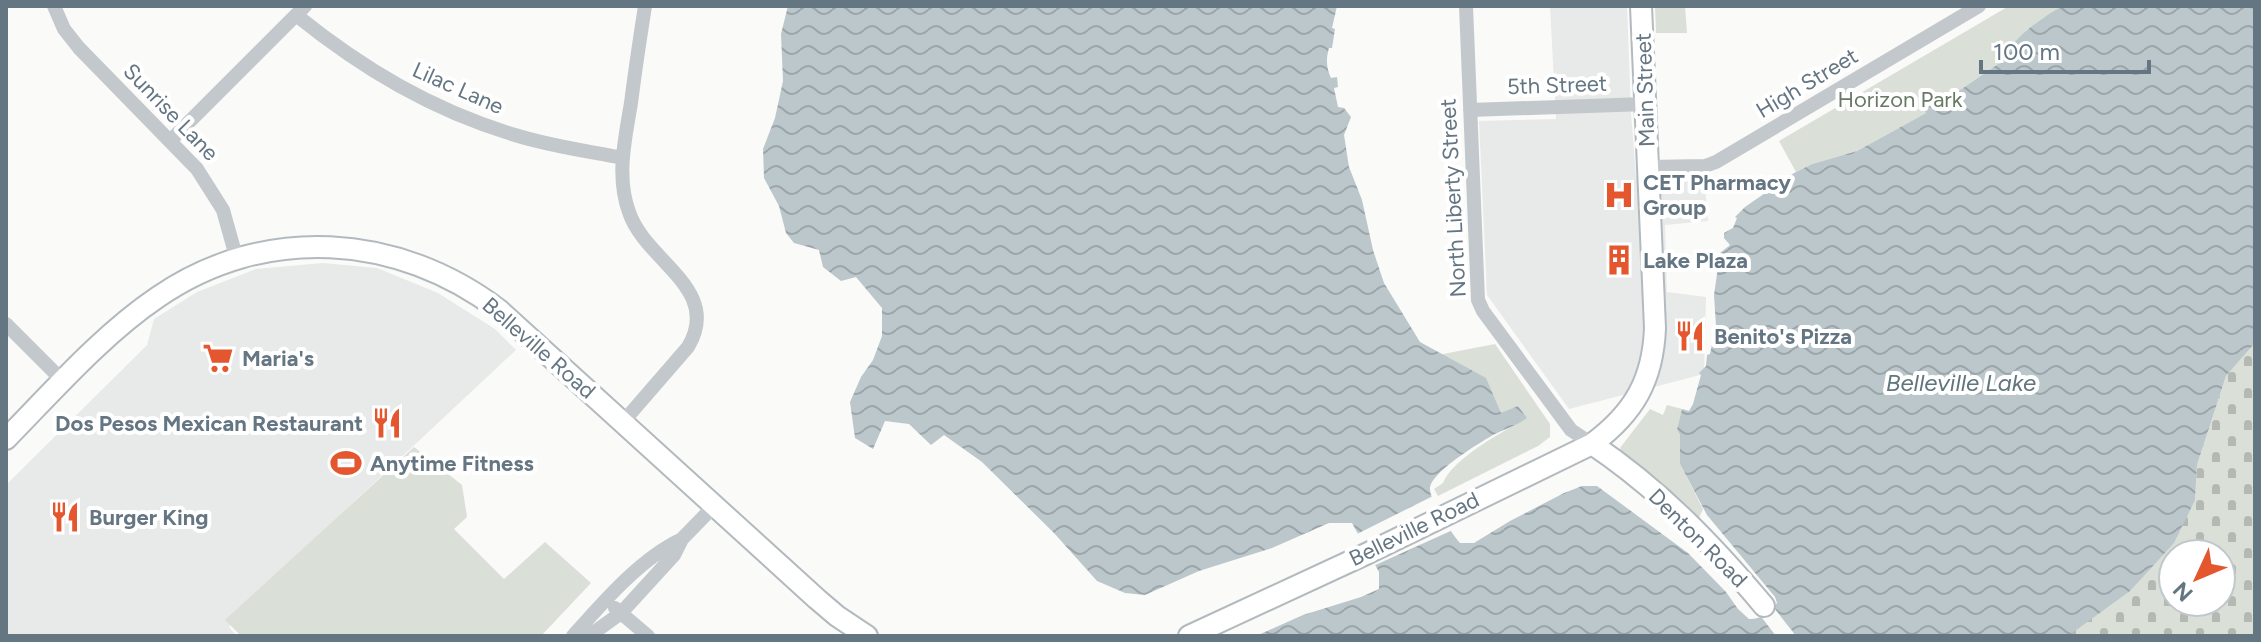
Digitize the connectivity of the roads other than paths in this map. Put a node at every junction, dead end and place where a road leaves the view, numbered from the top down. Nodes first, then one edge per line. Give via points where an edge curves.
1 (54, 6) edge
2 (645, 6) edge
3 (1466, 6) edge
4 (1641, 6) edge
5 (1979, 6) edge
6 (300, 11) edge
7 (1645, 104) junction
8 (1470, 110) junction
9 (171, 140) junction
10 (623, 158) junction
11 (1648, 167) junction
12 (237, 260) junction
13 (6, 324) edge
14 (63, 381) junction
15 (1630, 408) joint
16 (623, 422) junction
17 (6, 439) edge
18 (1592, 444) junction
19 (715, 505) junction
20 (682, 539) junction
21 (605, 600) junction
22 (1764, 606) dead end
23 (621, 613) junction
24 (573, 636) edge
25 (589, 636) edge
26 (648, 636) edge
27 (867, 636) edge
28 (1189, 636) edge

1 - 9 street, Sunrise Lane via 79,48
2 - 10 street
3 - 8 street, North Liberty Street
4 - 7 main road, Main Street
5 - 11 street, High Street via 1716,162
6 - 9 street
6 - 10 street, Lilac Lane via 366,68 450,111 518,136
7 - 8 street, 5th Street
7 - 11 main road, Main Street
8 - 18 street, North Liberty Street via 1478,300 1571,430
9 - 12 street, Sunrise Lane via 215,196
10 - 16 street via 623,190 632,221 685,284 697,318 688,347
11 - 15 main road, Main Street via 1655,341 1646,379
12 - 14 main road, Belleville Road via 197,274 155,298
12 - 16 main road, Belleville Road via 286,249 335,247 384,254 431,269 499,310
13 - 14 street
14 - 17 main road, Belleville Road
15 - 18 main road, Belleville Road
16 - 19 main road, Belleville Road
18 - 22 main road, Denton Road via 1666,500
18 - 28 main road, Belleville Road
19 - 20 street
19 - 27 main road, Belleville Road via 827,608
20 - 21 street via 663,548
20 - 23 street via 674,555
21 - 23 street
21 - 24 street
23 - 25 street
23 - 26 street

